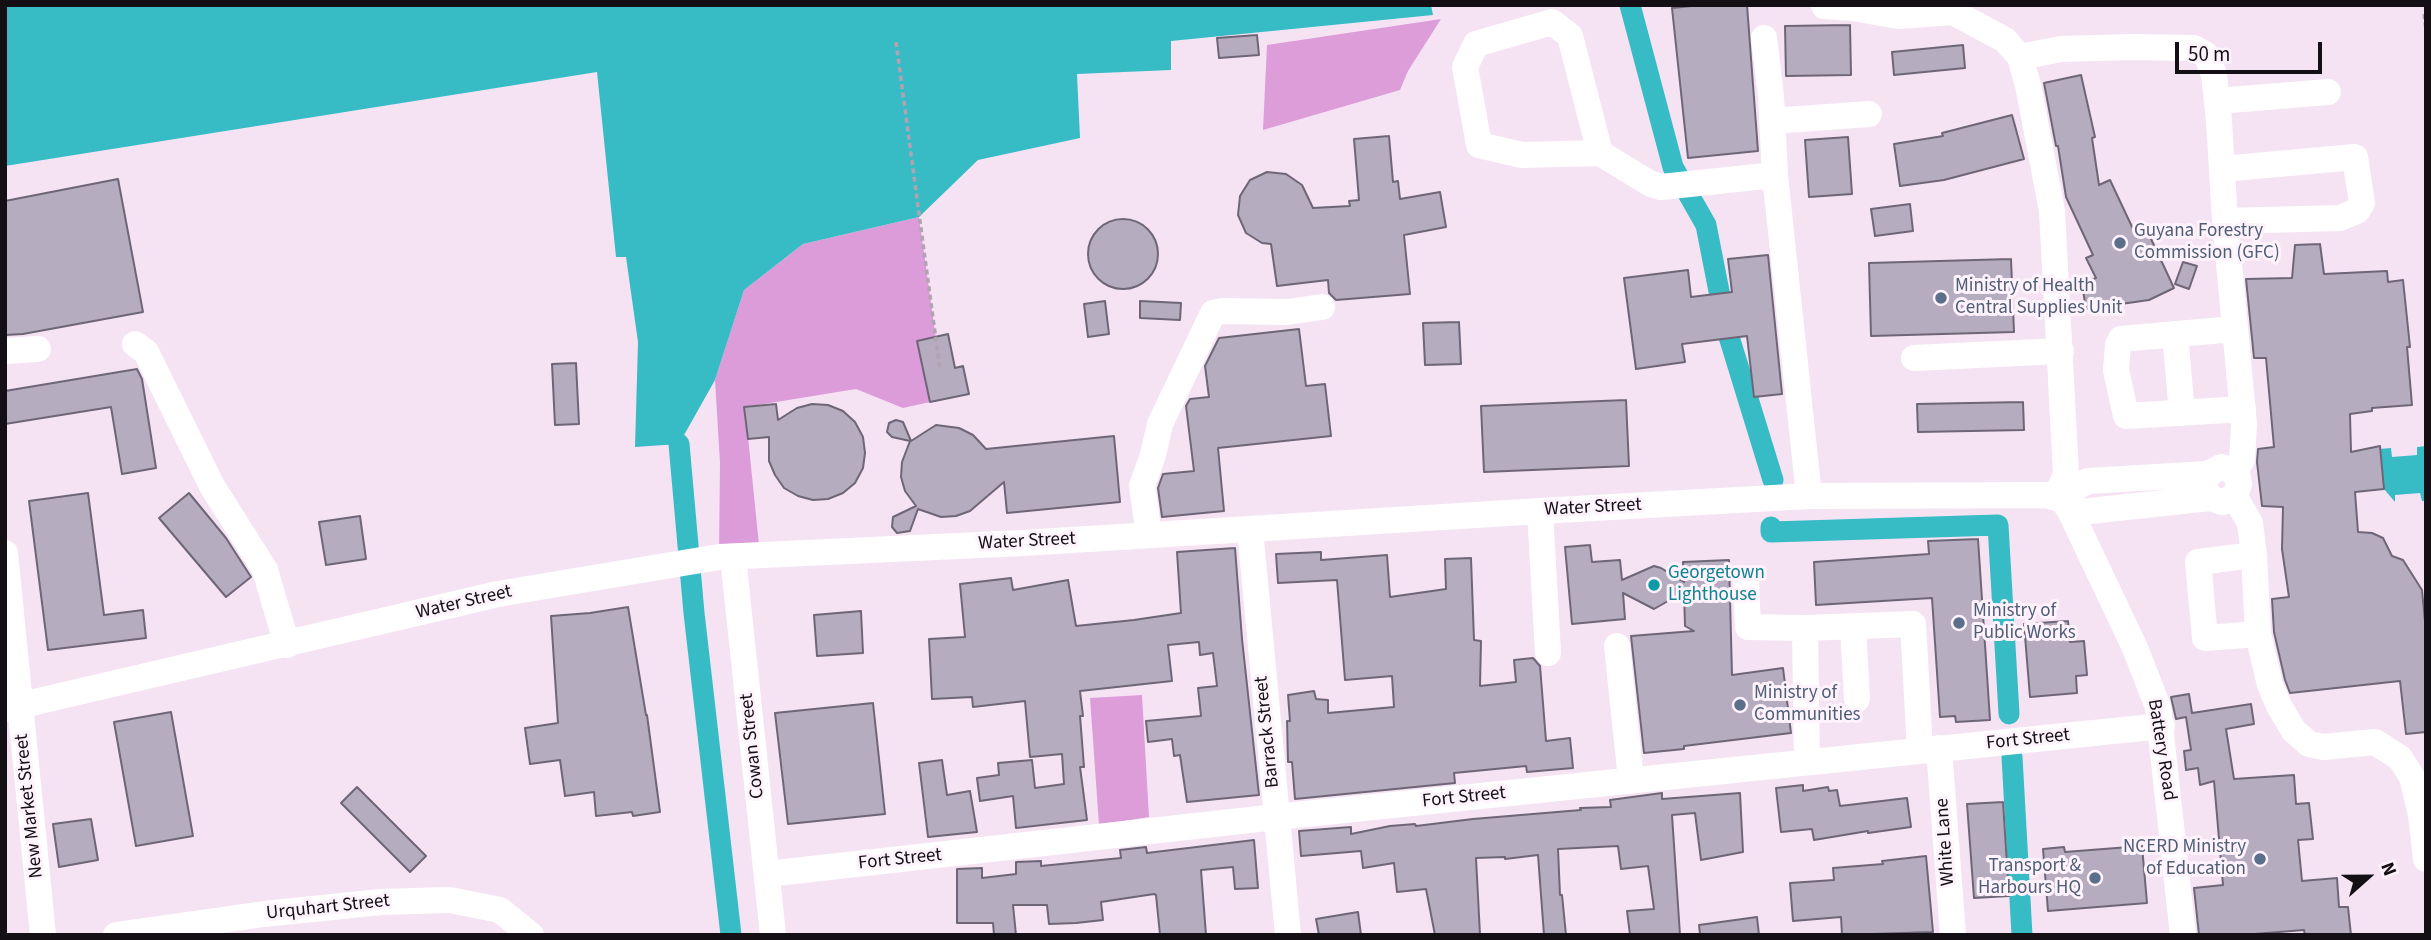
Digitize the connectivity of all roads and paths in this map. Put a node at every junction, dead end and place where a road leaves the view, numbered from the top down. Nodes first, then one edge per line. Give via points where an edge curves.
1 (1824, 6) edge
2 (2424, 15) edge
3 (2426, 29) edge
4 (1765, 38) dead end
5 (896, 42) dead end
6 (2020, 57) junction
7 (2328, 92) dead end
8 (2217, 101) junction
9 (1869, 114) dead end
10 (1772, 121) junction
11 (1600, 153) junction
12 (2222, 169) junction
13 (1774, 175) junction
14 (2225, 221) junction
15 (1322, 307) dead end
16 (2234, 329) junction
17 (2175, 334) junction
18 (135, 344) dead end
19 (38, 349) dead end
20 (5, 351) edge
21 (2061, 351) junction
22 (1914, 358) dead end
23 (940, 370) dead end
24 (2243, 410) junction
25 (2182, 414) junction
26 (2222, 485) junction
27 (1809, 496) junction
28 (2063, 504) junction
29 (1540, 511) junction
30 (1250, 528) junction
31 (1149, 535) junction
32 (5, 553) edge
33 (2254, 555) junction
34 (726, 557) junction
35 (1746, 579) dead end
36 (1853, 627) junction
37 (1805, 628) junction
38 (2258, 634) junction
39 (287, 645) junction
40 (1617, 646) dead end
41 (1548, 653) dead end
42 (1857, 699) dead end
43 (13, 708) edge
44 (2162, 726) junction
45 (1930, 749) junction
46 (1807, 762) junction
47 (1631, 780) junction
48 (1276, 817) junction
49 (2426, 859) edge
50 (767, 874) junction
51 (43, 935) edge
52 (117, 935) edge
53 (531, 935) edge
54 (773, 935) edge
55 (1288, 935) edge
56 (1953, 935) edge
57 (2183, 935) edge

1 - 6 street via 1898,16 1953,12 2005,40
2 - 3 path
4 - 10 street
5 - 23 path
6 - 8 street via 2061,49 2194,48 2206,55
6 - 21 street via 2052,211
7 - 8 street
8 - 12 street
9 - 10 street
10 - 13 street
11 - 11 street via 1570,36 1552,22 1476,44 1465,67 1479,145 1522,155
11 - 13 street via 1661,187
12 - 14 street
12 - 14 street via 2355,157 2362,203 2357,211 2340,218
13 - 27 street
14 - 16 street
15 - 31 street via 1213,313 1160,424 1142,486
16 - 17 street
16 - 24 street
17 - 25 street
17 - 25 street via 2121,339 2116,370 2126,416
18 - 39 street via 146,352 212,486 265,570
19 - 20 street
21 - 22 street
21 - 28 street
24 - 25 street
24 - 26 street via 2242,460
26 - 28 street via 2088,481 2069,491
26 - 33 street via 2250,523
27 - 28 street, Water Street via 2046,495
27 - 29 street, Water Street
28 - 44 street, Battery Road via 2144,667
29 - 30 street, Water Street
29 - 41 street
30 - 31 street, Water Street
30 - 48 street, Barrack Street
31 - 34 street, Water Street
32 - 43 street, New Market Street
33 - 38 street
33 - 38 street via 2197,562 2206,638
34 - 39 street, Water Street via 498,594
34 - 50 street, Cowan Street
35 - 37 street via 1748,627
36 - 37 street
36 - 42 street
36 - 45 street, White Lane via 1913,624
37 - 46 street
38 - 49 street via 2270,685 2294,731 2309,744 2323,747 2375,742 2407,767 2421,815
39 - 43 street, Water Street
40 - 47 street
43 - 51 street, New Market Street
44 - 45 street, Fort Street
44 - 57 street, Battery Road
45 - 46 street, Fort Street
45 - 56 street, White Lane
46 - 47 street, Fort Street
47 - 48 street, Fort Street
48 - 50 street, Fort Street
48 - 55 street, Barrack Street
50 - 54 street, Cowan Street
52 - 53 street, Urquhart Street via 381,902 450,900 500,910

